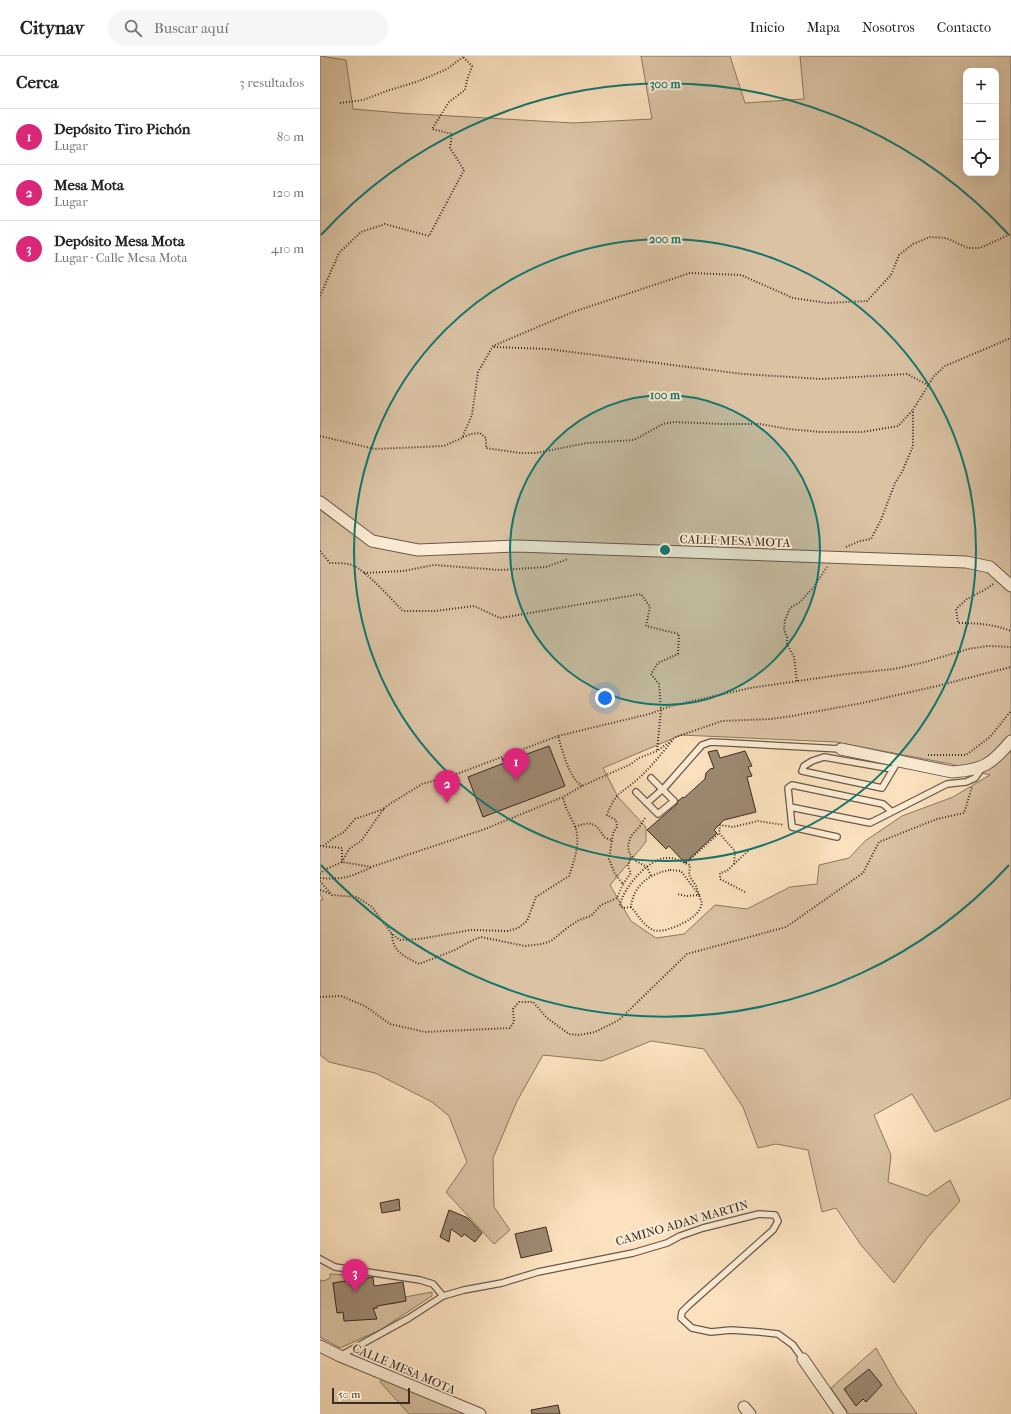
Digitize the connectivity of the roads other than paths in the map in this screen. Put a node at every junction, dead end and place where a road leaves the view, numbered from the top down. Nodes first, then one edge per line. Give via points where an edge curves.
1 (320, 502) edge
2 (1011, 586) edge
3 (1011, 741) edge
4 (841, 749) joint
5 (895, 765) junction
6 (983, 767) junction
7 (652, 778) dead end
8 (662, 789) junction
9 (636, 792) dead end
10 (647, 803) junction
11 (790, 807) junction
12 (891, 811) junction
13 (837, 837) dead end
14 (320, 1259) edge
15 (443, 1296) junction
16 (320, 1346) edge
17 (340, 1356) junction
18 (803, 1359) joint
19 (480, 1414) edge
20 (840, 1414) edge

1 - 2 street, CALLE MESA MOTA via 372,541 418,550 517,546 966,562 990,567
3 - 6 street via 997,757
4 - 5 street
4 - 8 lane via 711,742 702,745
5 - 5 lane via 824,757 812,760 802,771 882,788
5 - 6 street via 952,772
6 - 12 lane via 975,778 966,782 947,784
7 - 8 lane
8 - 10 lane
8 - 10 lane via 674,801 658,814
9 - 10 lane
11 - 12 lane via 870,823
11 - 12 lane via 788,788 792,785 884,804
11 - 13 lane via 792,827
14 - 15 lane via 335,1267 420,1280 433,1284
15 - 17 lane, CAMINO ADAN MARTIN
15 - 18 lane, CAMINO ADAN MARTIN via 538,1272 633,1253 667,1243 703,1228 759,1214 775,1215 778,1221 773,1230 689,1304 682,1312 681,1318 692,1328 711,1332 731,1330 778,1334 793,1345
16 - 17 street, CALLE MESA MOTA
17 - 19 street, CALLE MESA MOTA
18 - 20 street, CAMINO ADAN MARTIN

